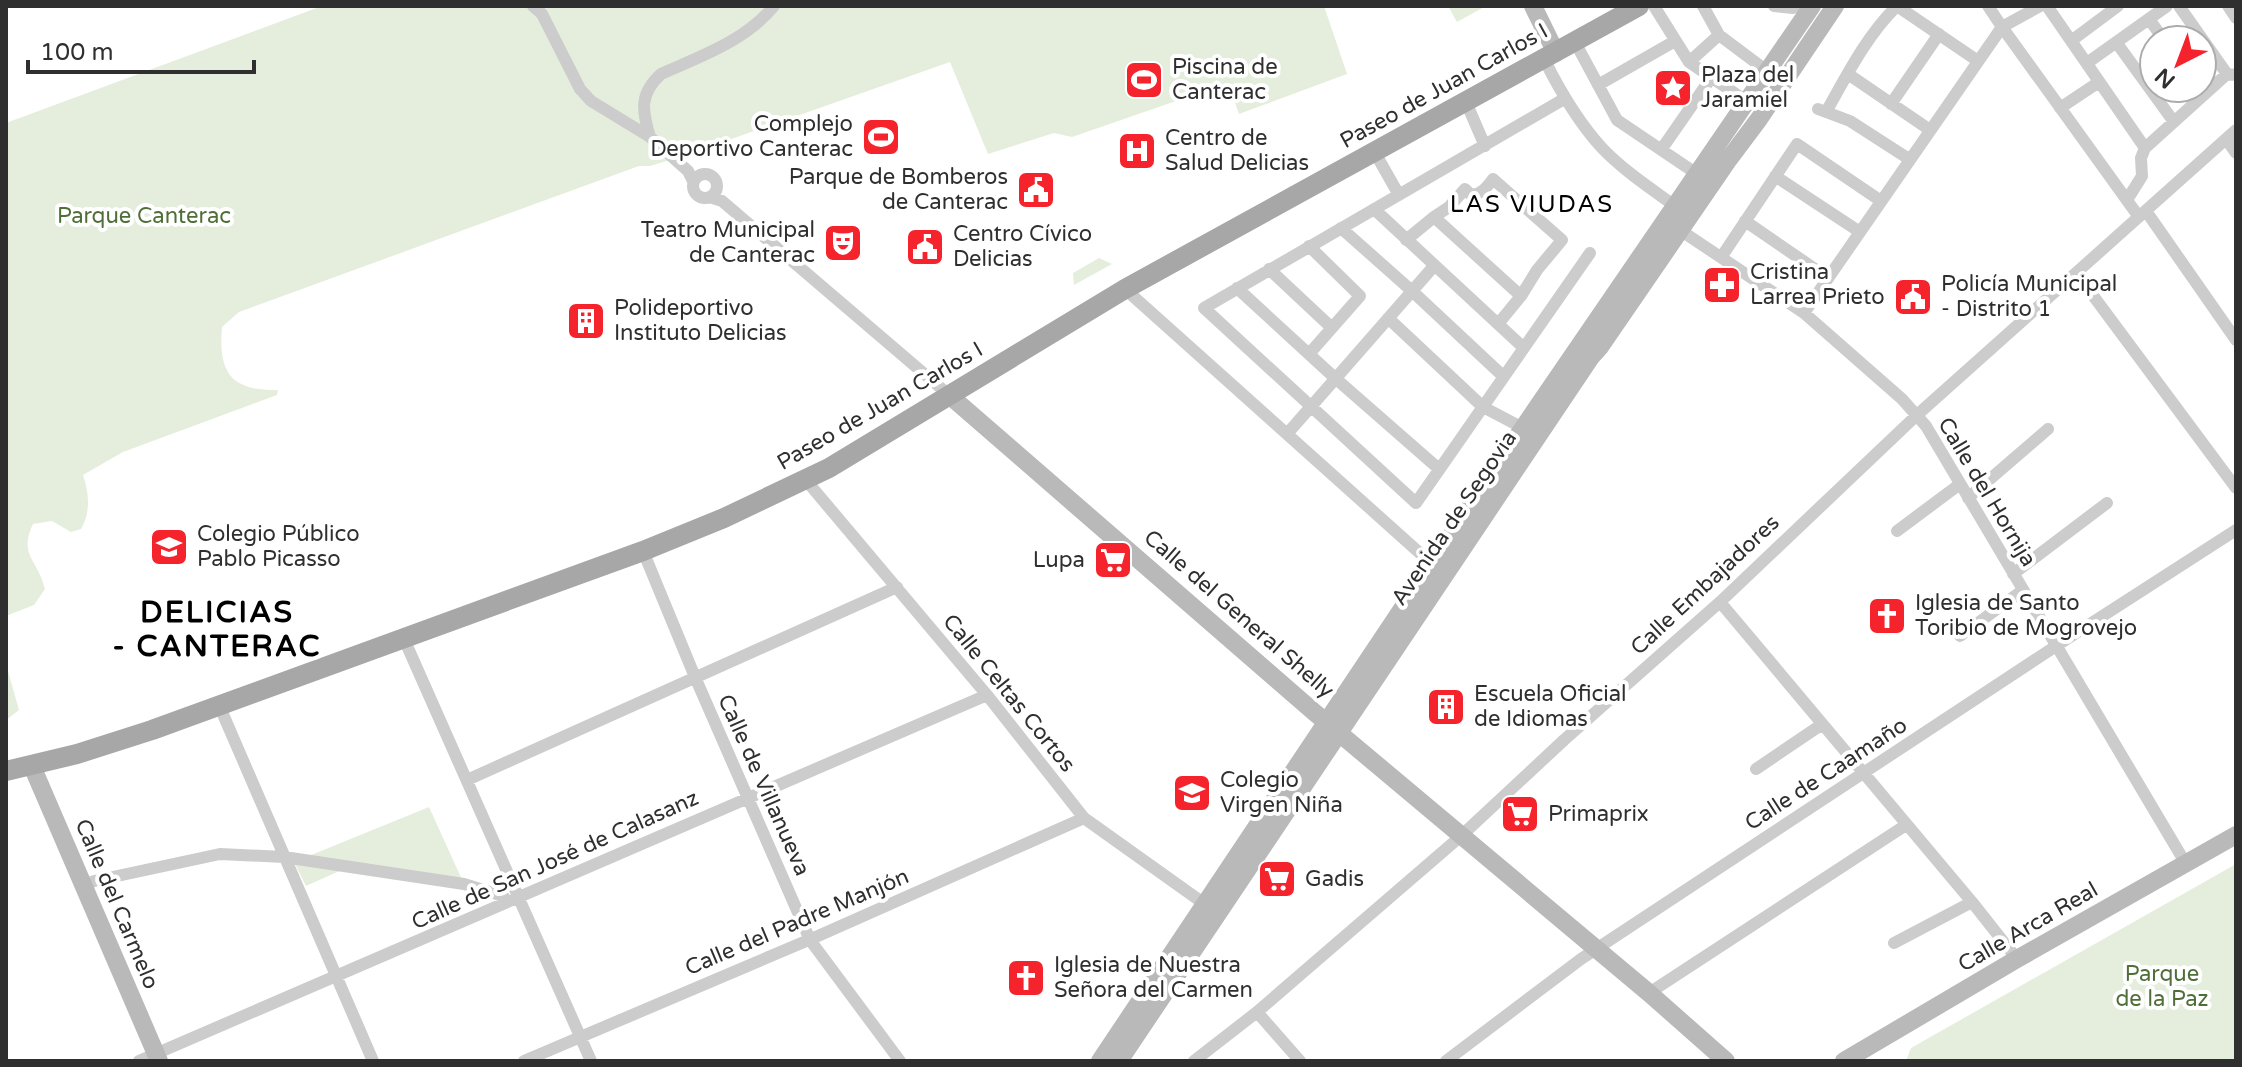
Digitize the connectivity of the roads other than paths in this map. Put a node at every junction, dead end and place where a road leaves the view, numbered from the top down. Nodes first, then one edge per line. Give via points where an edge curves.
1 (533, 6) edge
2 (774, 6) edge
3 (1533, 6) edge
4 (1639, 6) edge
5 (1654, 6) edge
6 (1703, 6) edge
7 (1774, 6) edge
8 (1796, 6) edge
9 (1812, 6) edge
10 (1835, 6) edge
11 (1988, 6) edge
12 (2040, 6) edge
13 (2047, 6) edge
14 (2094, 6) edge
15 (2118, 6) edge
16 (2167, 6) edge
17 (2179, 6) edge
18 (2228, 6) edge
19 (2102, 17) junction
20 (2236, 18) edge
21 (2149, 19) junction
22 (2153, 24) edge
23 (2002, 27) junction
24 (1939, 34) junction
25 (1719, 35) junction
26 (1675, 41) junction
27 (2071, 41) junction
28 (1575, 42) junction
29 (2116, 42) junction
30 (1550, 56) junction
31 (1978, 61) junction
32 (1689, 62) junction
33 (2087, 63) junction
34 (1767, 71) junction
35 (1848, 74) junction
36 (2232, 74) edge
37 (1711, 78) junction
38 (2099, 82) junction
39 (1598, 85) junction
40 (1564, 99) junction
41 (1746, 101) junction
42 (1466, 102) junction
43 (1891, 104) junction
44 (2190, 104) edge
45 (2060, 108) junction
46 (2174, 122) junction
47 (1930, 130) junction
48 (2231, 134) edge
49 (650, 137) junction
50 (1485, 146) junction
51 (2145, 148) junction
52 (1661, 150) junction
53 (1374, 151) junction
54 (2236, 153) edge
55 (1909, 159) junction
56 (1697, 174) junction
57 (693, 176) junction
58 (1775, 176) junction
59 (1399, 195) junction
60 (716, 196) junction
61 (2127, 200) junction
62 (1881, 201) junction
63 (1374, 209) junction
64 (2142, 214) junction
65 (1434, 217) junction
66 (1674, 219) junction
67 (1745, 221) junction
68 (1341, 228) junction
69 (1860, 232) junction
70 (1406, 240) junction
71 (1309, 246) junction
72 (1590, 253) dead end
73 (1722, 256) junction
74 (1434, 266) junction
75 (1269, 269) junction
76 (2077, 274) junction
77 (1828, 278) junction
78 (1237, 288) junction
79 (1125, 289) junction
80 (1412, 291) junction
81 (1521, 296) junction
82 (1804, 313) junction
83 (1388, 318) junction
84 (1498, 324) junction
85 (1332, 328) junction
86 (2236, 340) edge
87 (1524, 348) junction
88 (1309, 354) junction
89 (1504, 377) junction
90 (1335, 378) junction
91 (949, 395) junction
92 (1310, 407) junction
93 (1483, 407) junction
94 (1917, 415) junction
95 (1523, 428) junction
96 (2048, 429) dead end
97 (1287, 434) junction
98 (1439, 469) junction
99 (805, 479) junction
100 (1960, 484) junction
101 (2236, 488) edge
102 (1968, 498) junction
103 (2107, 503) dead end
104 (2236, 530) edge
105 (1897, 531) dead end
106 (643, 551) junction
107 (1432, 564) junction
108 (2013, 574) junction
109 (897, 587) junction
110 (2023, 590) junction
111 (1720, 602) junction
112 (1422, 608) junction
113 (1960, 636) dead end
114 (404, 639) junction
115 (2056, 646) junction
116 (695, 677) junction
117 (987, 695) junction
118 (219, 705) junction
119 (1821, 725) junction
120 (1334, 728) junction
121 (32, 766) junction
122 (1756, 769) dead end
123 (6, 771) edge
124 (1862, 774) junction
125 (467, 780) junction
126 (747, 798) junction
127 (1084, 818) junction
128 (1906, 825) junction
129 (2236, 835) edge
130 (1461, 836) junction
131 (284, 857) junction
132 (2186, 864) junction
133 (83, 886) junction
134 (513, 900) junction
135 (1972, 902) junction
136 (1206, 905) junction
137 (810, 940) junction
138 (1894, 943) dead end
139 (1596, 949) junction
140 (2017, 959) junction
141 (336, 977) junction
142 (1649, 993) junction
143 (1257, 1012) junction
144 (581, 1037) junction
145 (151, 1059) edge
146 (373, 1061) edge
147 (524, 1061) edge
148 (591, 1061) edge
149 (900, 1061) edge
150 (1100, 1061) edge
151 (1119, 1061) edge
152 (1194, 1061) edge
153 (1300, 1061) edge
154 (1446, 1061) edge
155 (1726, 1061) edge
156 (1844, 1061) edge

1 - 49 street via 580,89
2 - 49 street via 738,37 654,80 643,103
3 - 30 main road
4 - 28 main road, Paseo de Juan Carlos I
5 - 26 street
6 - 25 street
7 - 8 street
9 - 34 main road, Avenida de Segovia
10 - 66 main road, Avenida de Segovia via 1729,159
11 - 23 street
12 - 23 street
13 - 27 street
14 - 19 street
15 - 19 street
16 - 21 street
17 - 36 street
18 - 20 street
19 - 27 street
21 - 22 street
21 - 29 street
23 - 31 street
23 - 45 street
24 - 31 street
24 - 35 street via 1897,6
24 - 43 street
25 - 32 street
25 - 34 street
26 - 32 street
26 - 39 street
27 - 33 street
28 - 30 main road, Paseo de Juan Carlos I
28 - 39 street
29 - 33 street
29 - 46 street
30 - 40 street, Calle del Hornija
30 - 42 main road, Paseo de Juan Carlos I
31 - 47 street
32 - 37 street
33 - 38 street
34 - 41 main road, Avenida de Segovia
35 - 43 street
35 - 55 street via 1822,111 1850,121
37 - 41 street
37 - 52 street
38 - 45 street
38 - 51 street
39 - 52 street via 1617,120
40 - 50 street
40 - 66 street, Calle del Hornija via 1602,148
41 - 56 main road, Avenida de Segovia
42 - 50 street
42 - 53 main road, Paseo de Juan Carlos I
43 - 47 street
44 - 46 street
45 - 61 street
46 - 51 street
47 - 55 street
48 - 54 street
48 - 64 street, Calle Embajadores
49 - 57 street
50 - 59 street
51 - 61 street via 2142,176
52 - 56 street
53 - 59 street
53 - 79 main road, Paseo de Juan Carlos I
55 - 62 street
56 - 66 main road, Avenida de Segovia
57 - 60 street via 696,195
57 - 60 street via 707,173 714,178
58 - 62 street via 1797,144
58 - 67 street
58 - 69 street
59 - 63 street
60 - 91 street, Calle del General Shelly
61 - 64 street
62 - 69 street
63 - 68 street
63 - 70 street
64 - 76 street, Calle Embajadores
64 - 86 street
65 - 70 street
65 - 81 street
65 - 81 street via 1465,189 1477,195 1493,179 1562,240
66 - 73 street, Calle del Hornija
66 - 95 main road, Avenida de Segovia
66 - 112 main road, Avenida de Segovia via 1600,347
67 - 73 street
67 - 77 street
68 - 71 street
68 - 80 street
69 - 77 street
70 - 74 street
71 - 75 street
71 - 85 street via 1360,296
72 - 87 street
73 - 82 street, Calle del Hornija
74 - 80 street
74 - 84 street
75 - 78 street
75 - 85 street
76 - 94 street, Calle Embajadores
76 - 101 street
77 - 82 street
78 - 88 street
78 - 92 street via 1204,308
79 - 91 main road, Paseo de Juan Carlos I
79 - 97 street
80 - 83 street
80 - 89 street
81 - 84 street
82 - 94 street, Calle del Hornija
83 - 90 street
83 - 93 street
84 - 87 street
85 - 88 street
87 - 89 street
88 - 90 street
89 - 93 street
90 - 92 street
90 - 98 street
91 - 99 main road, Paseo de Juan Carlos I
91 - 120 main road, Calle del General Shelly
92 - 97 street
92 - 98 street via 1416,503
93 - 95 street
93 - 98 street
94 - 100 street, Calle del Hornija
94 - 111 street, Calle Embajadores
95 - 107 main road, Avenida de Segovia
96 - 102 street
97 - 107 street
99 - 106 main road, Paseo de Juan Carlos I
99 - 109 street, Calle Celtas Cortos
100 - 102 street, Calle del Hornija
100 - 105 street
102 - 108 street, Calle del Hornija
103 - 108 street
104 - 115 street, Calle de Caamaño
106 - 114 main road, Paseo de Juan Carlos I
106 - 116 street, Calle de Villanueva
107 - 112 street via 1436,576
107 - 120 main road, Avenida de Segovia
108 - 110 street, Calle del Hornija
109 - 116 street
109 - 117 street, Calle Celtas Cortos
110 - 113 street
110 - 115 street, Calle del Hornija
111 - 119 street
111 - 130 street, Calle Embajadores
112 - 120 main road, Avenida de Segovia
114 - 118 main road, Paseo de Juan Carlos I
114 - 125 street
115 - 124 street, Calle de Caamaño
115 - 132 street, Calle del Hornija
116 - 125 street
116 - 126 street, Calle de Villanueva
117 - 126 street, Calle de San José de Calasanz
117 - 127 street, Calle Celtas Cortos
118 - 121 main road, Paseo de Juan Carlos I
118 - 131 street
119 - 122 street
119 - 124 street
120 - 130 main road, Calle del General Shelly
120 - 136 main road, Avenida de Segovia
120 - 151 main road, Avenida de Segovia
121 - 123 main road, Paseo de Juan Carlos I
121 - 133 main road, Calle del Carmelo
124 - 128 street
124 - 139 street, Calle de Caamaño
125 - 134 street
126 - 134 street, Calle de San José de Calasanz
126 - 137 street, Calle de Villanueva
127 - 136 street, Calle Celtas Cortos
127 - 137 street, Calle del Padre Manjón
128 - 135 street
128 - 142 street
129 - 132 main road, Calle Arca Real
130 - 139 main road, Calle del General Shelly
130 - 143 street, Calle Embajadores
131 - 133 street via 220,854
131 - 134 street via 464,884
131 - 141 street
132 - 140 main road, Calle Arca Real
133 - 145 main road, Calle del Carmelo
134 - 141 street, Calle de San José de Calasanz
134 - 144 street
135 - 138 street
135 - 140 street
136 - 150 main road, Avenida de Segovia
137 - 144 street, Calle del Padre Manjón
137 - 149 street, Calle de Villanueva
139 - 142 main road, Calle del General Shelly
139 - 154 street, Calle de Caamaño
140 - 156 main road, Calle Arca Real
141 - 145 street, Calle de San José de Calasanz
141 - 146 street
142 - 155 main road, Calle del General Shelly
143 - 152 street, Calle Embajadores
143 - 153 street
144 - 147 street, Calle del Padre Manjón
144 - 148 street

